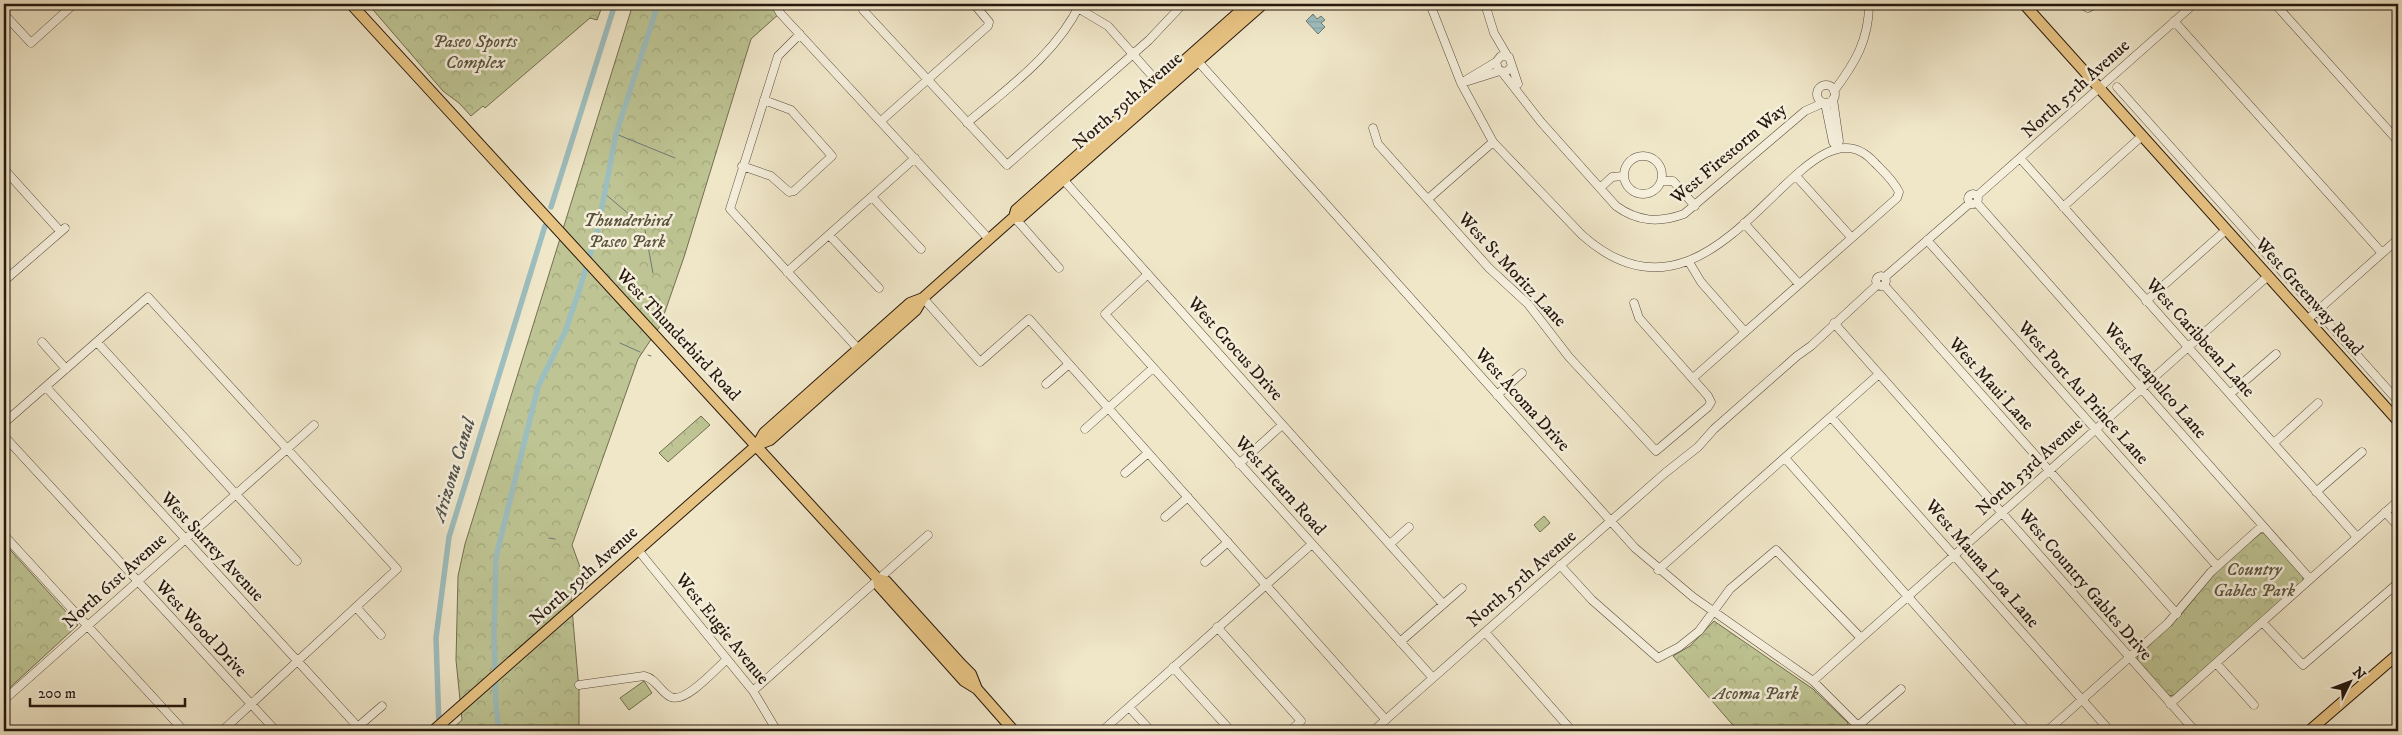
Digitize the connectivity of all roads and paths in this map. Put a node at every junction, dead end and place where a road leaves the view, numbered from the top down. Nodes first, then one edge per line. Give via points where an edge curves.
1 (74, 4) edge
2 (350, 4) edge
3 (775, 4) edge
4 (974, 4) edge
5 (1248, 4) edge
6 (1263, 4) edge
7 (1430, 4) edge
8 (1485, 4) edge
9 (1869, 4) edge
10 (2024, 4) edge
11 (2096, 4) edge
12 (2194, 4) edge
13 (2275, 4) edge
14 (1076, 5) edge
15 (1179, 5) edge
16 (2085, 6) edge
17 (864, 7) edge
18 (4, 14) edge
19 (2174, 21) junction
20 (1494, 33) junction
21 (800, 34) junction
22 (1133, 55) junction
23 (1508, 57) junction
24 (1195, 58) junction
25 (1496, 60) junction
26 (1512, 67) junction
27 (1501, 71) junction
28 (1480, 74) junction
29 (928, 80) junction
30 (1460, 83) junction
31 (1162, 87) junction
32 (2117, 87) dead end
33 (2100, 88) junction
34 (1519, 91) junction
35 (1832, 92) junction
36 (1817, 93) junction
37 (764, 100) junction
38 (1824, 103) junction
39 (1805, 111) junction
40 (881, 121) junction
41 (967, 123) junction
42 (1834, 125) junction
43 (1373, 128) dead end
44 (2142, 136) junction
45 (2398, 141) edge
46 (1492, 142) junction
47 (1837, 148) junction
48 (915, 158) junction
49 (2020, 158) junction
50 (742, 166) junction
51 (4, 169) edge
52 (1060, 176) junction
53 (1623, 176) junction
54 (1796, 176) junction
55 (1662, 181) junction
56 (2206, 187) junction
57 (1600, 188) junction
58 (2196, 196) junction
59 (872, 197) junction
60 (1428, 199) junction
61 (1975, 200) junction
62 (1695, 206) junction
63 (2063, 207) junction
64 (1014, 217) junction
65 (1744, 223) junction
66 (2226, 230) junction
67 (829, 234) junction
68 (1851, 237) junction
69 (989, 239) junction
70 (2398, 239) edge
71 (1927, 240) junction
72 (921, 249) dead end
73 (2382, 253) junction
74 (1690, 262) junction
75 (1059, 268) dead end
76 (787, 272) junction
77 (1148, 274) junction
78 (2268, 276) junction
79 (4, 282) edge
80 (1882, 282) junction
81 (1799, 284) junction
82 (879, 288) dead end
83 (923, 298) junction
84 (2146, 301) junction
85 (1634, 303) dead end
86 (2317, 311) junction
87 (2307, 320) junction
88 (1834, 323) junction
89 (1745, 332) junction
90 (42, 342) dead end
91 (97, 342) junction
92 (2188, 347) junction
93 (861, 353) junction
94 (2276, 354) dead end
95 (1069, 364) junction
96 (66, 368) junction
97 (1153, 368) junction
98 (1522, 373) dead end
99 (1879, 374) junction
100 (1693, 378) junction
101 (822, 382) junction
102 (1046, 384) dead end
103 (46, 386) junction
104 (2141, 389) junction
105 (2230, 394) junction
106 (1497, 395) junction
107 (2398, 401) edge
108 (2318, 403) dead end
109 (811, 404) junction
110 (1108, 408) junction
111 (1831, 416) junction
112 (2398, 421) edge
113 (4, 423) edge
114 (314, 425) dead end
115 (1282, 425) junction
116 (1085, 429) dead end
117 (2095, 429) junction
118 (4, 436) edge
119 (2274, 443) junction
120 (757, 445) junction
121 (287, 449) junction
122 (1148, 452) junction
123 (2362, 452) dead end
124 (1785, 458) junction
125 (1239, 464) junction
126 (2049, 471) junction
127 (1125, 473) dead end
128 (2316, 492) junction
129 (236, 494) junction
130 (1188, 496) junction
131 (2398, 501) edge
132 (2385, 512) junction
133 (2001, 513) junction
134 (1165, 517) dead end
135 (1611, 521) junction
136 (2262, 526) junction
137 (2398, 526) edge
138 (1409, 527) dead end
139 (4, 535) edge
140 (928, 536) dead end
141 (2357, 538) junction
142 (185, 539) junction
143 (1228, 542) junction
144 (1312, 544) junction
145 (1390, 544) junction
146 (638, 550) junction
147 (1955, 554) junction
148 (297, 561) dead end
149 (1205, 562) dead end
150 (1560, 565) junction
151 (2217, 566) junction
152 (1658, 570) junction
153 (878, 579) junction
154 (2310, 579) junction
155 (137, 582) junction
156 (1266, 584) junction
157 (2398, 584) edge
158 (1462, 588) dead end
159 (1907, 597) junction
160 (1443, 604) junction
161 (356, 607) junction
162 (1713, 612) junction
163 (2176, 614) junction
164 (2262, 622) junction
165 (87, 626) junction
166 (1217, 628) junction
167 (917, 629) junction
168 (1484, 632) junction
169 (381, 635) dead end
170 (1861, 638) junction
171 (1400, 642) junction
172 (2398, 654) edge
173 (2130, 658) junction
174 (727, 659) junction
175 (298, 662) junction
176 (2216, 663) junction
177 (961, 664) junction
178 (1174, 667) junction
179 (1433, 678) junction
180 (1813, 680) junction
181 (579, 685) dead end
182 (977, 689) junction
183 (1901, 689) dead end
184 (753, 691) junction
185 (4, 700) edge
186 (2082, 700) junction
187 (251, 704) junction
188 (2170, 704) junction
189 (2254, 704) dead end
190 (382, 706) dead end
191 (1129, 707) junction
192 (1386, 720) junction
193 (1861, 728) edge
194 (355, 729) edge
195 (184, 731) edge
196 (222, 731) edge
197 (276, 731) edge
198 (433, 731) edge
199 (777, 731) edge
200 (1014, 731) edge
201 (1102, 731) edge
202 (1151, 731) edge
203 (1231, 731) edge
204 (1290, 731) edge
205 (1373, 731) edge
206 (1572, 731) edge
207 (1852, 731) edge
208 (2027, 731) edge
209 (2046, 731) edge
210 (2110, 731) edge
211 (2195, 731) edge
212 (2309, 731) edge

1 - 18 street via 31,43
2 - 120 main road, West Thunderbird Road
3 - 21 street
4 - 29 street via 989,22 988,26
5 - 24 main road, North 59th Avenue
6 - 24 main road, North 59th Avenue
7 - 30 street
8 - 20 street
9 - 35 street via 1864,45
10 - 33 main road, West Greenway Road
11 - 16 street
12 - 19 street, North 55th Avenue
13 - 45 street
14 - 22 street via 1108,26
14 - 41 street via 1064,30 1046,52
15 - 22 street via 1163,27
17 - 29 street
19 - 33 street, North 55th Avenue
19 - 73 street
20 - 23 street
20 - 25 street
21 - 37 street via 778,56
21 - 40 street
22 - 31 street
22 - 41 street via 1007,165
23 - 25 street via 1501,56
23 - 26 street
24 - 31 main road, North 59th Avenue
24 - 106 street, West Acoma Drive
25 - 27 street
25 - 28 street
26 - 27 street
26 - 34 street, West Firestorm Way
27 - 28 street
27 - 34 street, West Firestorm Way
28 - 30 street
29 - 40 street
29 - 41 street
30 - 46 street
31 - 52 main road, North 59th Avenue
32 - 56 street, West Greenway Road
33 - 44 main road, West Greenway Road
33 - 49 street, North 55th Avenue
34 - 57 street, West Firestorm Way via 1541,122
35 - 36 street via 1821,86
35 - 38 street, West Firestorm Way
35 - 42 street
36 - 38 street via 1818,100
36 - 39 street, West Firestorm Way
37 - 50 street
37 - 50 street via 790,110 832,156 789,192 771,176
38 - 39 street, West Firestorm Way
38 - 42 street
39 - 62 street, West Firestorm Way
40 - 48 street
42 - 47 street via 1839,141
43 - 60 street, West St Moritz Lane via 1378,144
44 - 58 main road, West Greenway Road
44 - 63 street
46 - 60 street
46 - 74 street via 1597,249 1636,266 1655,268
47 - 54 street via 1825,152
47 - 68 street via 1859,150 1869,155 1899,192
48 - 59 street
48 - 69 street
49 - 61 street, North 55th Avenue
49 - 63 street, West Caribbean Lane
50 - 76 street via 730,209
51 - 79 street via 62,229
52 - 64 main road, North 59th Avenue via 1016,210
52 - 77 street, West Crocus Drive
53 - 55 street via 1628,189 1640,195 1653,192
53 - 55 street via 1632,159 1645,156 1657,162
53 - 57 street via 1612,177
54 - 65 street
54 - 68 street
55 - 62 street via 1673,181
56 - 58 street
56 - 86 street, West Greenway Road
57 - 62 street, West Firestorm Way via 1626,213 1648,220 1662,221
58 - 66 main road, West Greenway Road
59 - 67 street
59 - 72 street
60 - 100 street, West St Moritz Lane via 1489,268 1528,304 1569,358 1656,451 1711,402
61 - 71 street, North 55th Avenue
61 - 104 street, West Acapulco Lane
63 - 84 street, West Caribbean Lane
64 - 69 main road, North 59th Avenue
64 - 75 street
65 - 74 street via 1714,249
65 - 81 street
66 - 78 main road, West Greenway Road
66 - 84 street
67 - 76 street
67 - 82 street
68 - 81 street
69 - 83 main road, North 59th Avenue
70 - 73 street
71 - 80 street, North 55th Avenue
71 - 117 street, West Port Au Prince Lane
73 - 86 street
74 - 89 street via 1700,282
76 - 93 street
77 - 97 street, West Hearn Road via 1105,314
77 - 115 street, West Crocus Drive
78 - 87 main road, West Greenway Road
78 - 92 street, North 53rd Avenue
80 - 88 street, North 55th Avenue
80 - 126 street, West Maui Lane
81 - 89 street
83 - 93 main road, North 59th Avenue via 910,303
83 - 95 street via 980,362 1029,319
84 - 92 street, West Caribbean Lane
85 - 100 street via 1639,318
86 - 87 street
86 - 107 street, West Greenway Road
87 - 112 main road, West Greenway Road
88 - 99 street, West Country Gables Drive
88 - 135 street, North 55th Avenue via 1807,343 1797,356 1698,446
89 - 100 street
90 - 96 street
91 - 96 street
91 - 121 street via 148,297
91 - 129 street
92 - 104 street, North 53rd Avenue
92 - 105 street, West Caribbean Lane
93 - 101 main road, North 59th Avenue
93 - 109 main road, North 59th Avenue
94 - 105 street
95 - 102 street
95 - 110 street
96 - 103 street
97 - 110 street
97 - 125 street, West Hearn Road
98 - 106 street
99 - 111 street
99 - 133 street, West Country Gables Drive
101 - 109 main road via 809,398
101 - 120 main road, North 59th Avenue via 764,432
103 - 113 street
103 - 142 street, West Surrey Avenue
104 - 117 street, North 53rd Avenue
104 - 136 street, West Acapulco Lane
105 - 119 street, West Caribbean Lane
106 - 135 street, West Acoma Drive
108 - 119 street
109 - 120 main road, North 59th Avenue via 770,440
110 - 116 street
110 - 122 street
111 - 124 street
111 - 147 street, West Mauna Loa Lane
114 - 121 street, North 61st Avenue
115 - 125 street
115 - 145 street, West Crocus Drive
117 - 126 street, North 53rd Avenue
117 - 151 street, West Port Au Prince Lane
118 - 155 street, West Wood Drive
119 - 128 street, West Caribbean Lane
120 - 146 main road, North 59th Avenue
120 - 153 main road, West Thunderbird Road
121 - 129 street, North 61st Avenue
121 - 161 street via 397,569
122 - 127 street
122 - 130 street
123 - 128 street
124 - 152 street
124 - 159 street
125 - 144 street, West Hearn Road
126 - 133 street, North 53rd Avenue
126 - 163 street, West Maui Lane
128 - 141 street, West Caribbean Lane
129 - 142 street, North 61st Avenue
129 - 148 street
130 - 134 street
130 - 143 street
131 - 132 street
132 - 137 street
132 - 141 street
133 - 147 street, North 53rd Avenue
133 - 173 street, West Country Gables Drive
135 - 150 street, North 55th Avenue
135 - 152 street, West Acoma Drive
136 - 151 street
136 - 154 street, West Acapulco Lane
138 - 145 street
139 - 165 street
140 - 153 street
141 - 154 street
142 - 155 street, North 61st Avenue
142 - 175 street, West Surrey Avenue
143 - 149 street
143 - 156 street
144 - 156 street
144 - 171 street, West Hearn Road
145 - 160 street, West Crocus Drive
146 - 174 street, West Eugie Avenue
146 - 198 main road, North 59th Avenue
147 - 159 street, North 53rd Avenue
147 - 186 street, West Mauna Loa Lane
150 - 162 street via 1592,600 1658,658 1699,631
150 - 168 street, North 55th Avenue
151 - 163 street
152 - 162 street, West Acoma Drive
153 - 167 main road, West Thunderbird Road via 879,586
153 - 177 main road, West Thunderbird Road via 886,581
153 - 184 street
154 - 164 street
155 - 165 street, North 61st Avenue
155 - 187 street, West Wood Drive
156 - 166 street
156 - 192 street
157 - 164 street via 2303,665
158 - 160 street
159 - 170 street, North 53rd Avenue
159 - 208 street
160 - 171 street
161 - 169 street
161 - 175 street
162 - 170 street via 1730,589 1776,550
162 - 180 street, West Acoma Drive
163 - 173 street
164 - 176 street
165 - 185 street, North 61st Avenue
165 - 195 street
166 - 178 street
166 - 204 street via 1301,721
167 - 177 main road via 931,638 950,659
167 - 182 main road, West Thunderbird Road via 964,682
168 - 179 street, North 55th Avenue
168 - 206 street
170 - 180 street, North 53rd Avenue
171 - 179 street, West Hearn Road
172 - 212 main road
173 - 186 street
173 - 188 street, West Country Gables Drive
174 - 181 street via 680,698 669,696 654,680 644,676
174 - 184 street, West Eugie Avenue
175 - 187 street
175 - 194 street, West Surrey Avenue
176 - 188 street
176 - 189 street
177 - 182 main road, West Thunderbird Road via 971,674
178 - 191 street
178 - 203 street
179 - 192 street, North 55th Avenue
180 - 193 street, West Acoma Drive
182 - 200 main road, West Thunderbird Road
183 - 193 street
184 - 199 street, West Eugie Avenue
186 - 209 street
186 - 210 street, West Mauna Loa Lane
187 - 196 street
187 - 197 street, West Wood Drive
188 - 211 street, West Country Gables Drive
190 - 194 street
191 - 201 street
191 - 202 street
192 - 205 street, North 55th Avenue
193 - 207 street

